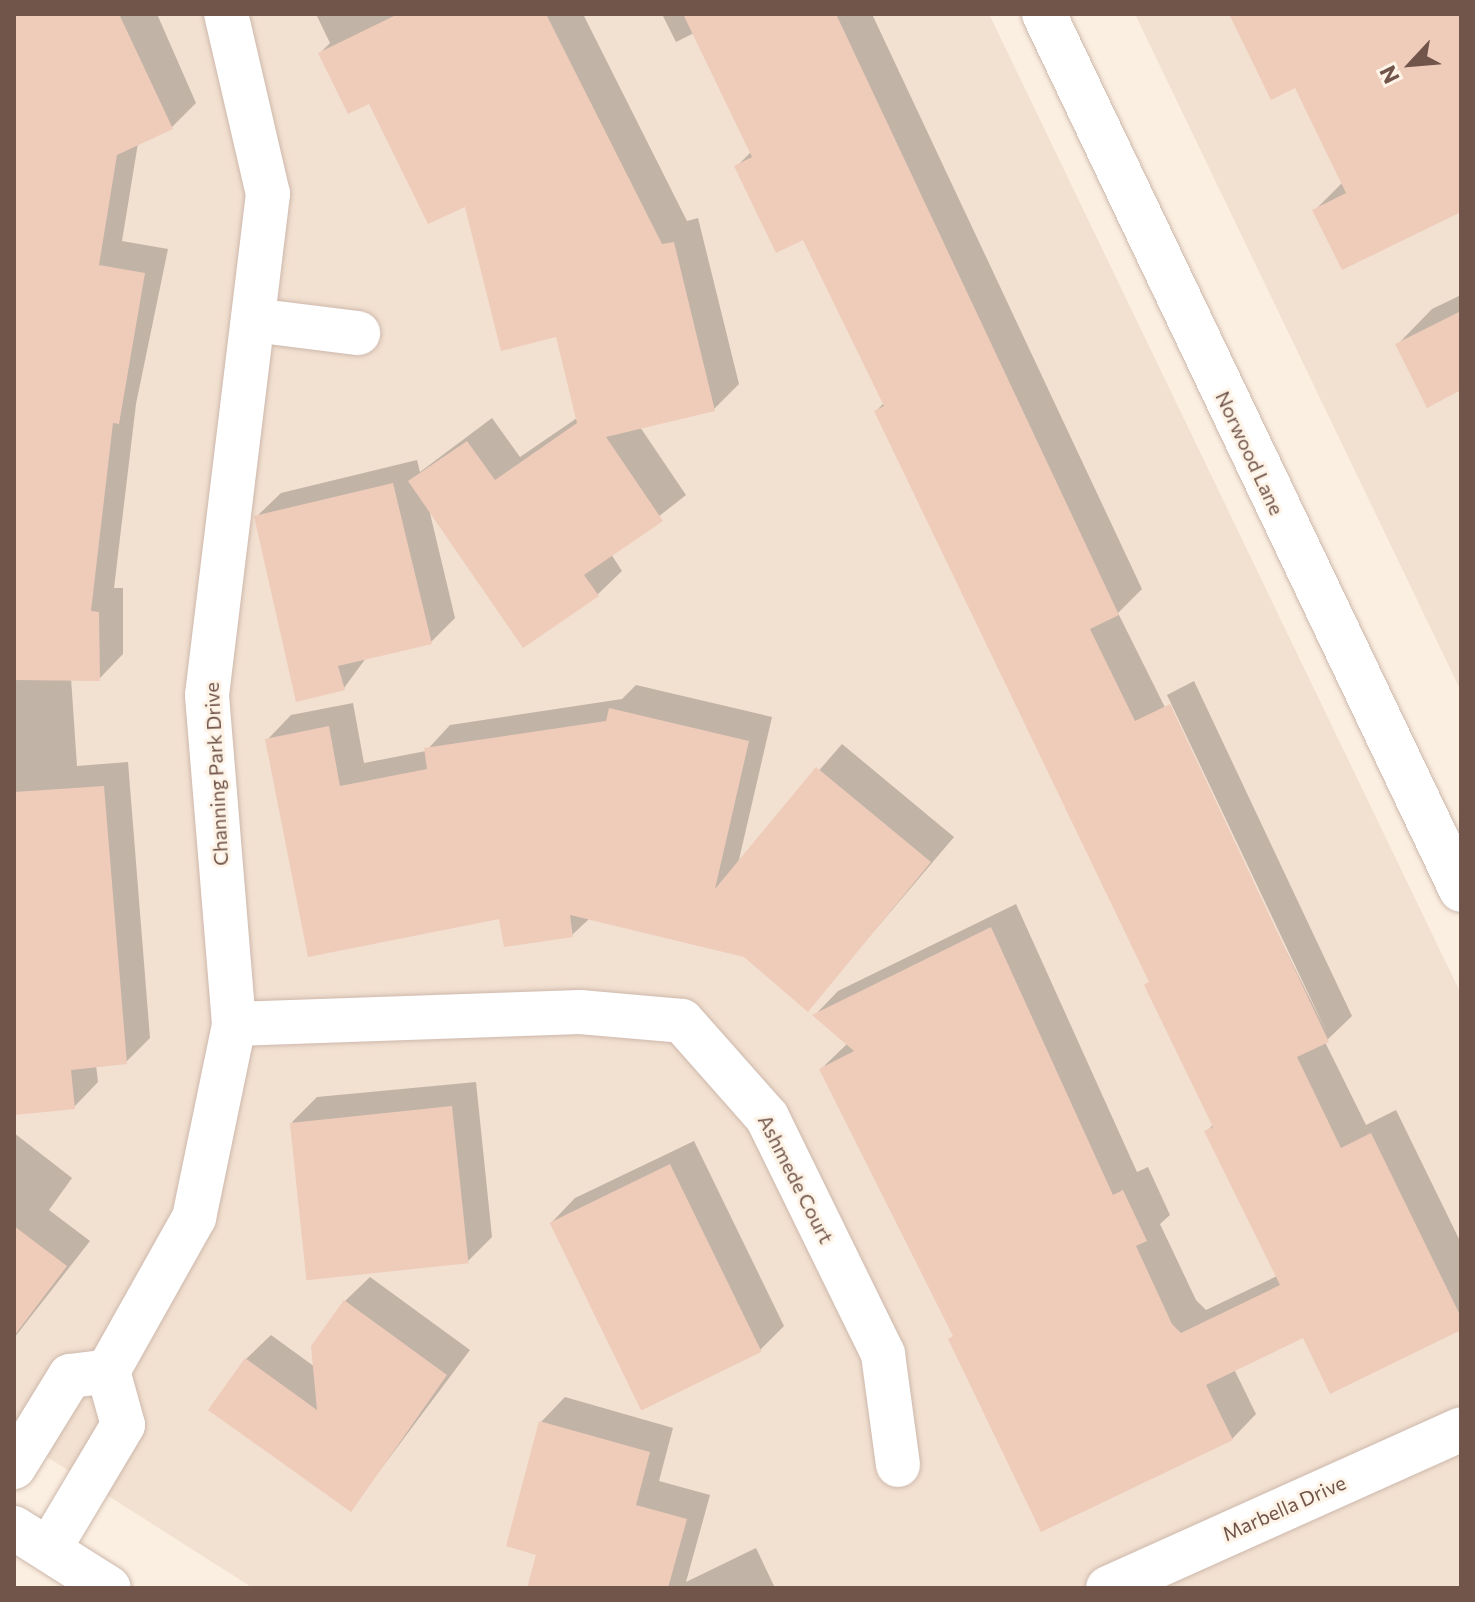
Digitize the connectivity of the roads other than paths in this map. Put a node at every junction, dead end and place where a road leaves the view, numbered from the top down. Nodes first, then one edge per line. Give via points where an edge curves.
1 (226, 14) edge
2 (1044, 14) edge
3 (253, 320) junction
4 (358, 333) dead end
5 (1461, 890) edge
6 (234, 1024) junction
7 (108, 1371) junction
8 (1461, 1429) edge
9 (898, 1465) dead end
10 (14, 1467) edge
11 (31, 1539) edge
12 (109, 1588) edge
13 (1108, 1588) edge

1 - 3 street, Channing Park Drive via 268,194
2 - 5 street, Norwood Lane
3 - 4 street
3 - 6 street, Channing Park Drive via 207,695
6 - 7 street, Channing Park Drive via 194,1218
6 - 9 street, Ashmede Court via 580,1012 682,1021 767,1117 836,1256 883,1354
7 - 10 street via 70,1376
7 - 11 street via 123,1425
8 - 13 street, Marbella Drive
11 - 12 street

